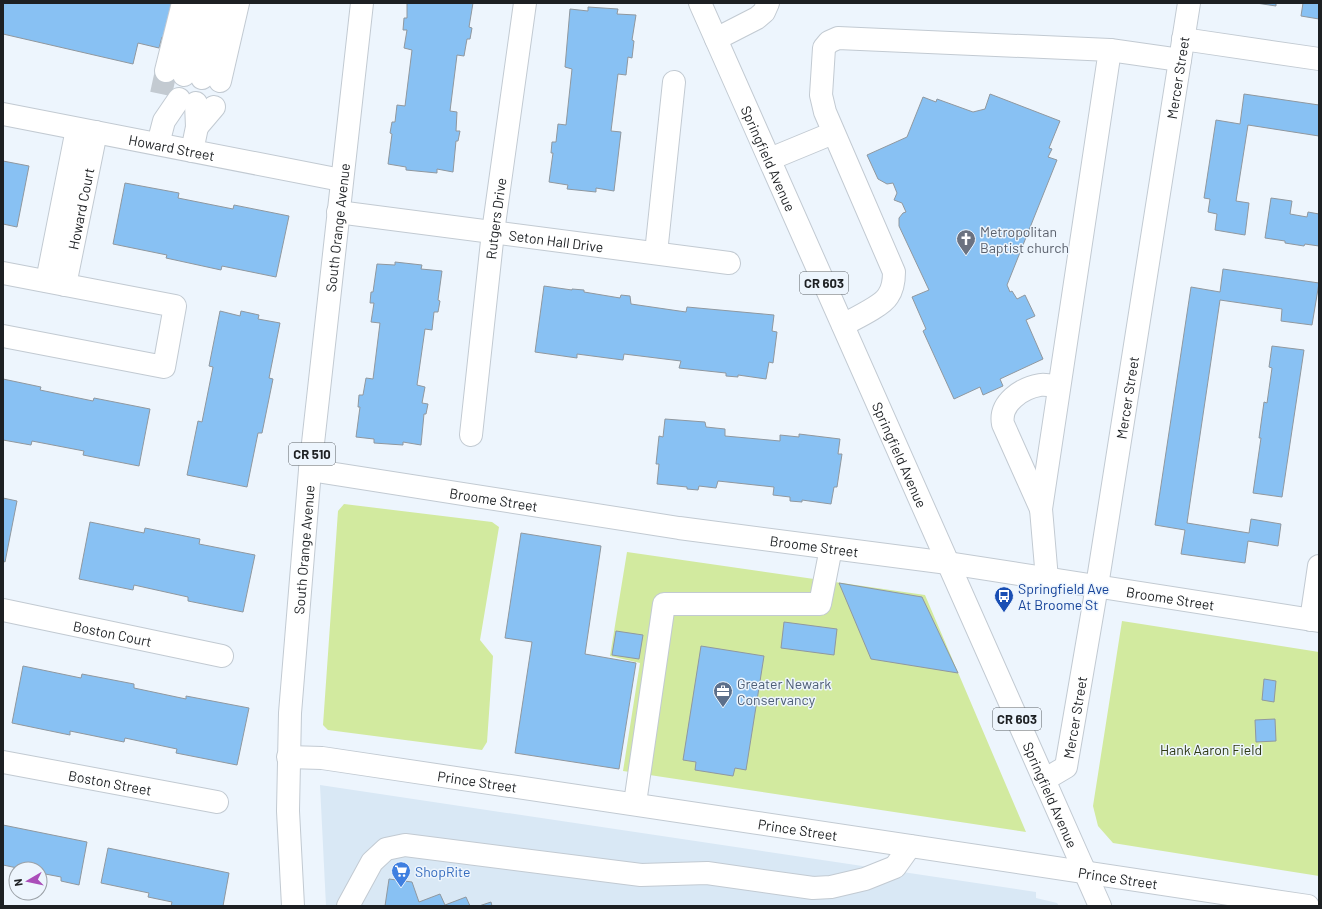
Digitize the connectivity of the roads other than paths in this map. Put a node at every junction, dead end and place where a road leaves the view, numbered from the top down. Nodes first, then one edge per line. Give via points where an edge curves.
1 (184, 3) edge
2 (199, 3) edge
3 (219, 3) edge
4 (238, 3) edge
5 (362, 3) edge
6 (525, 3) edge
7 (700, 3) edge
8 (768, 3) edge
9 (1189, 3) edge
10 (716, 39) junction
11 (1110, 50) junction
12 (1181, 50) junction
13 (1319, 59) edge
14 (193, 76) junction
15 (674, 82) dead end
16 (3, 114) edge
17 (87, 130) junction
18 (833, 133) junction
19 (158, 144) junction
20 (192, 151) junction
21 (770, 159) junction
22 (341, 180) junction
23 (338, 212) junction
24 (493, 232) junction
25 (656, 253) junction
26 (729, 263) dead end
27 (3, 273) edge
28 (56, 283) junction
29 (843, 325) junction
30 (3, 336) edge
31 (1059, 387) junction
32 (471, 435) dead end
33 (310, 470) junction
34 (1042, 509) junction
35 (830, 548) junction
36 (948, 563) junction
37 (1319, 566) edge
38 (1047, 579) junction
39 (1097, 586) junction
40 (3, 610) edge
41 (1315, 620) edge
42 (222, 656) dead end
43 (288, 757) junction
44 (3, 762) edge
45 (1044, 780) junction
46 (217, 802) dead end
47 (635, 804) junction
48 (910, 846) junction
49 (1086, 874) junction
50 (1217, 899) edge
51 (293, 906) edge
52 (348, 906) edge
53 (1100, 906) edge
54 (1308, 906) edge

1 - 14 street
2 - 14 street
3 - 14 street
4 - 14 street
5 - 22 street, South Orange Avenue / CR 510
6 - 24 street, Rutgers Drive
7 - 10 street, Springfield Avenue / CR 603
8 - 10 street via 764,12 757,18
9 - 12 street, Mercer Street
10 - 21 street, Springfield Avenue / CR 603
11 - 12 street
11 - 18 street via 835,38 824,48 821,95
11 - 31 street
12 - 13 street
12 - 39 street, Mercer Street
15 - 25 street
16 - 17 street, Howard Street
17 - 19 street, Howard Street
17 - 28 street, Howard Court
18 - 21 street
18 - 29 street via 894,272 894,281 888,297
19 - 20 street, Howard Street
19 - 20 street via 164,121 187,101 197,127
20 - 22 street, Howard Street
21 - 29 street, Springfield Avenue / CR 603
22 - 23 street, South Orange Avenue / CR 510
23 - 24 street, Seton Hall Drive
23 - 33 street, South Orange Avenue / CR 510
24 - 25 street, Seton Hall Drive
24 - 32 street, Rutgers Drive
25 - 26 street, Seton Hall Drive
27 - 28 street
28 - 30 street via 175,306 164,367
29 - 36 street, Springfield Avenue / CR 603
31 - 34 street
31 - 34 street via 1040,385 1026,391 1014,397 1003,412 1003,424
33 - 35 street, Broome Street via 679,528
33 - 43 street, South Orange Avenue / CR 510
34 - 38 street
35 - 36 street, Broome Street
35 - 47 street via 820,604 664,604
36 - 38 street, Broome Street
36 - 45 street, Springfield Avenue / CR 603
37 - 41 street
38 - 39 street, Broome Street
39 - 41 street, Broome Street
39 - 45 street, Mercer Street via 1066,767
40 - 42 street, Boston Court
43 - 47 street, Prince Street via 322,758
43 - 51 street, South Orange Avenue / CR 510
44 - 46 street, Boston Street
45 - 49 street, Springfield Avenue / CR 603
47 - 48 street, Prince Street
48 - 49 street, Prince Street
48 - 52 street via 895,867 865,879 831,887 813,888 707,873 641,875 405,845 386,849 372,862
49 - 50 street, Prince Street
49 - 53 street, Springfield Avenue / CR 603
50 - 54 street, Prince Street

